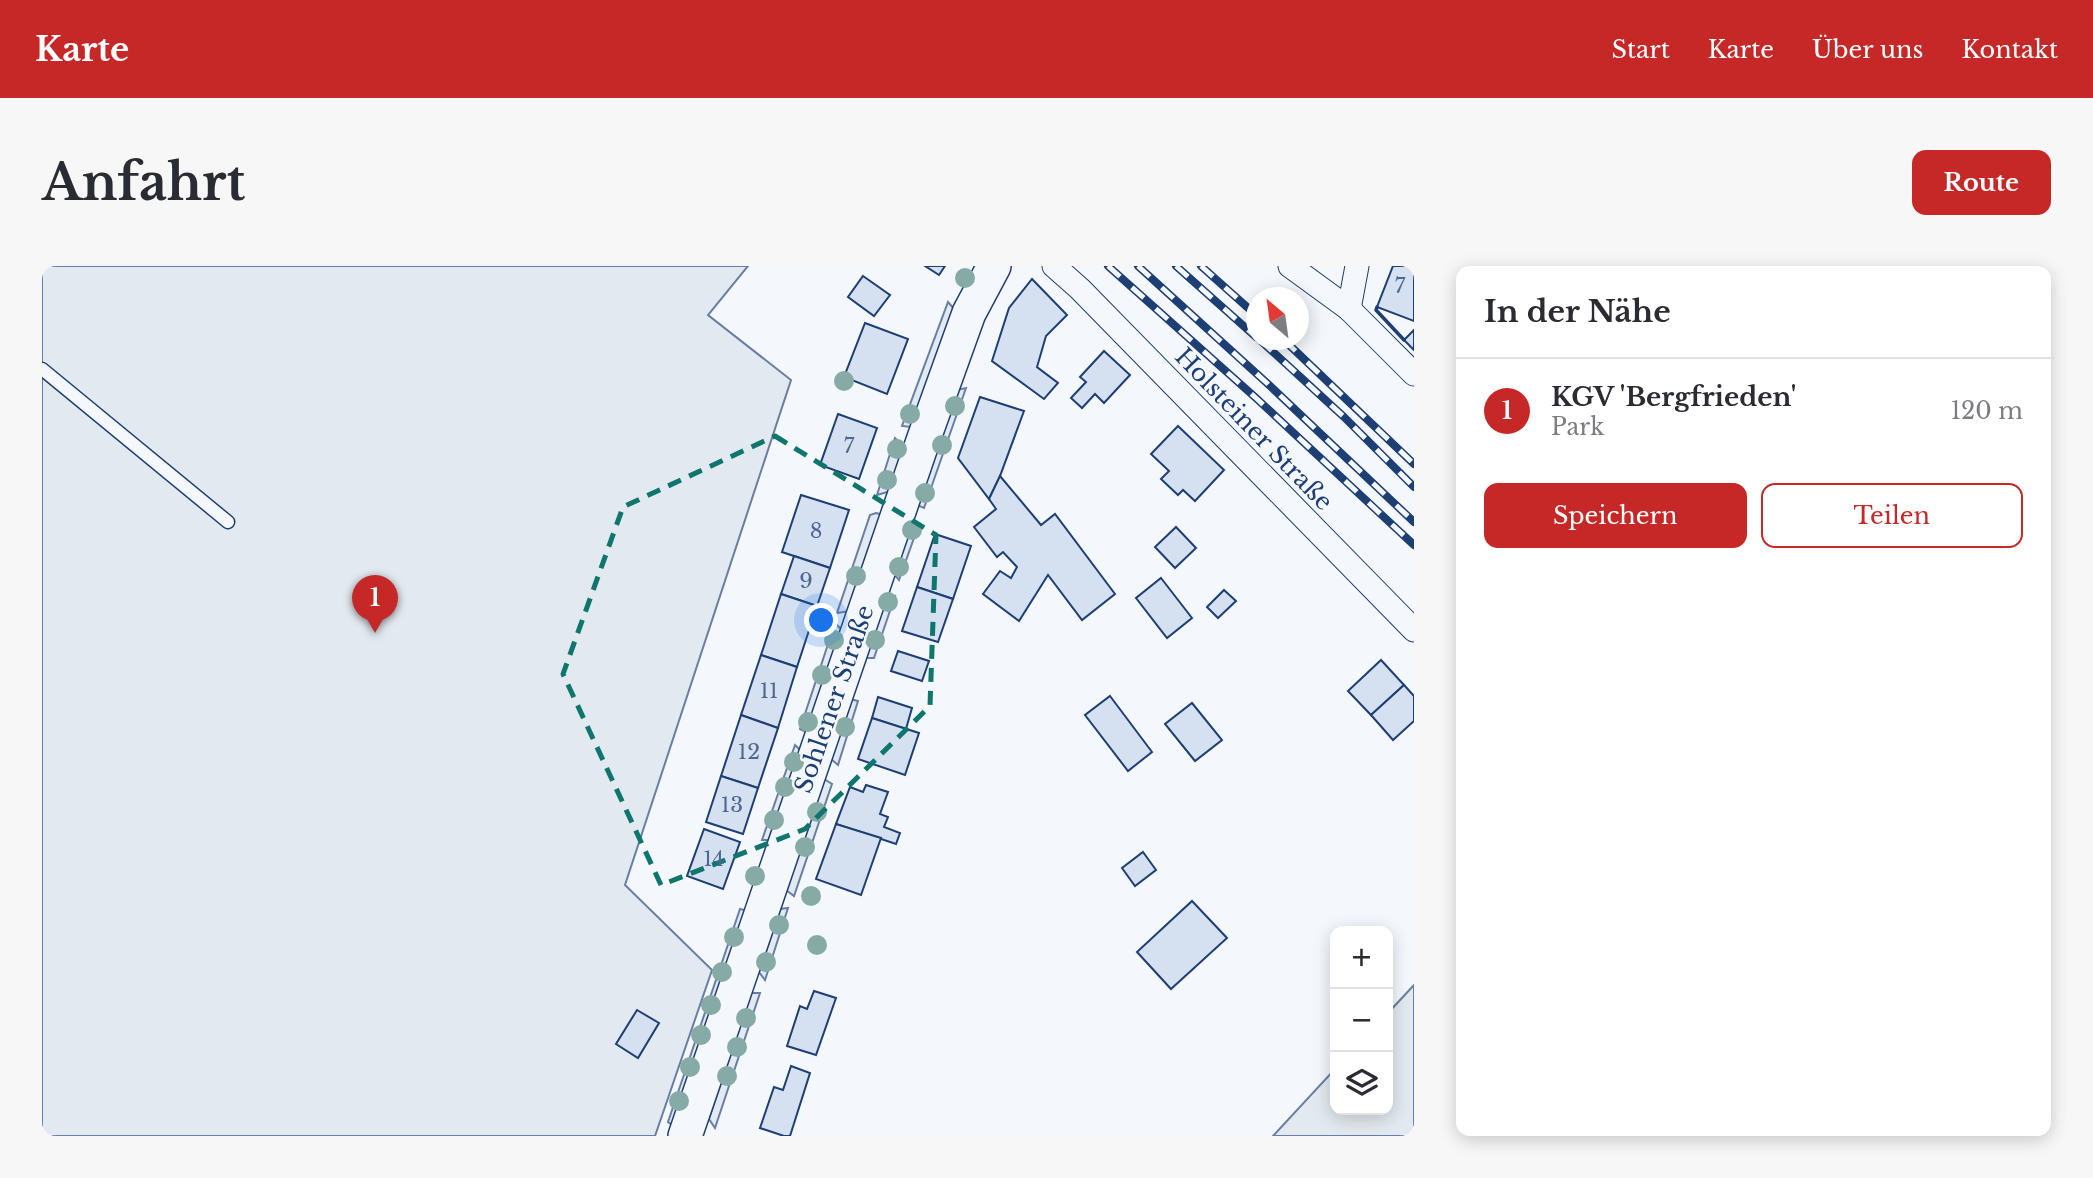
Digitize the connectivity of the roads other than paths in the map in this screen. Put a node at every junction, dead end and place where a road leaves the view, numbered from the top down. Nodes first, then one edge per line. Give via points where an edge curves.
1 (994, 266) edge
2 (1054, 266) edge
3 (1290, 266) edge
4 (1357, 266) edge
5 (1349, 309) junction
6 (42, 369) edge
7 (1414, 374) edge
8 (228, 522) dead end
9 (1414, 630) edge
10 (685, 1136) edge

1 - 10 street, Sohlener Straße via 969,313 923,438
2 - 9 street, Holsteiner Straße
3 - 5 street
4 - 5 street
5 - 7 street
6 - 8 lane

